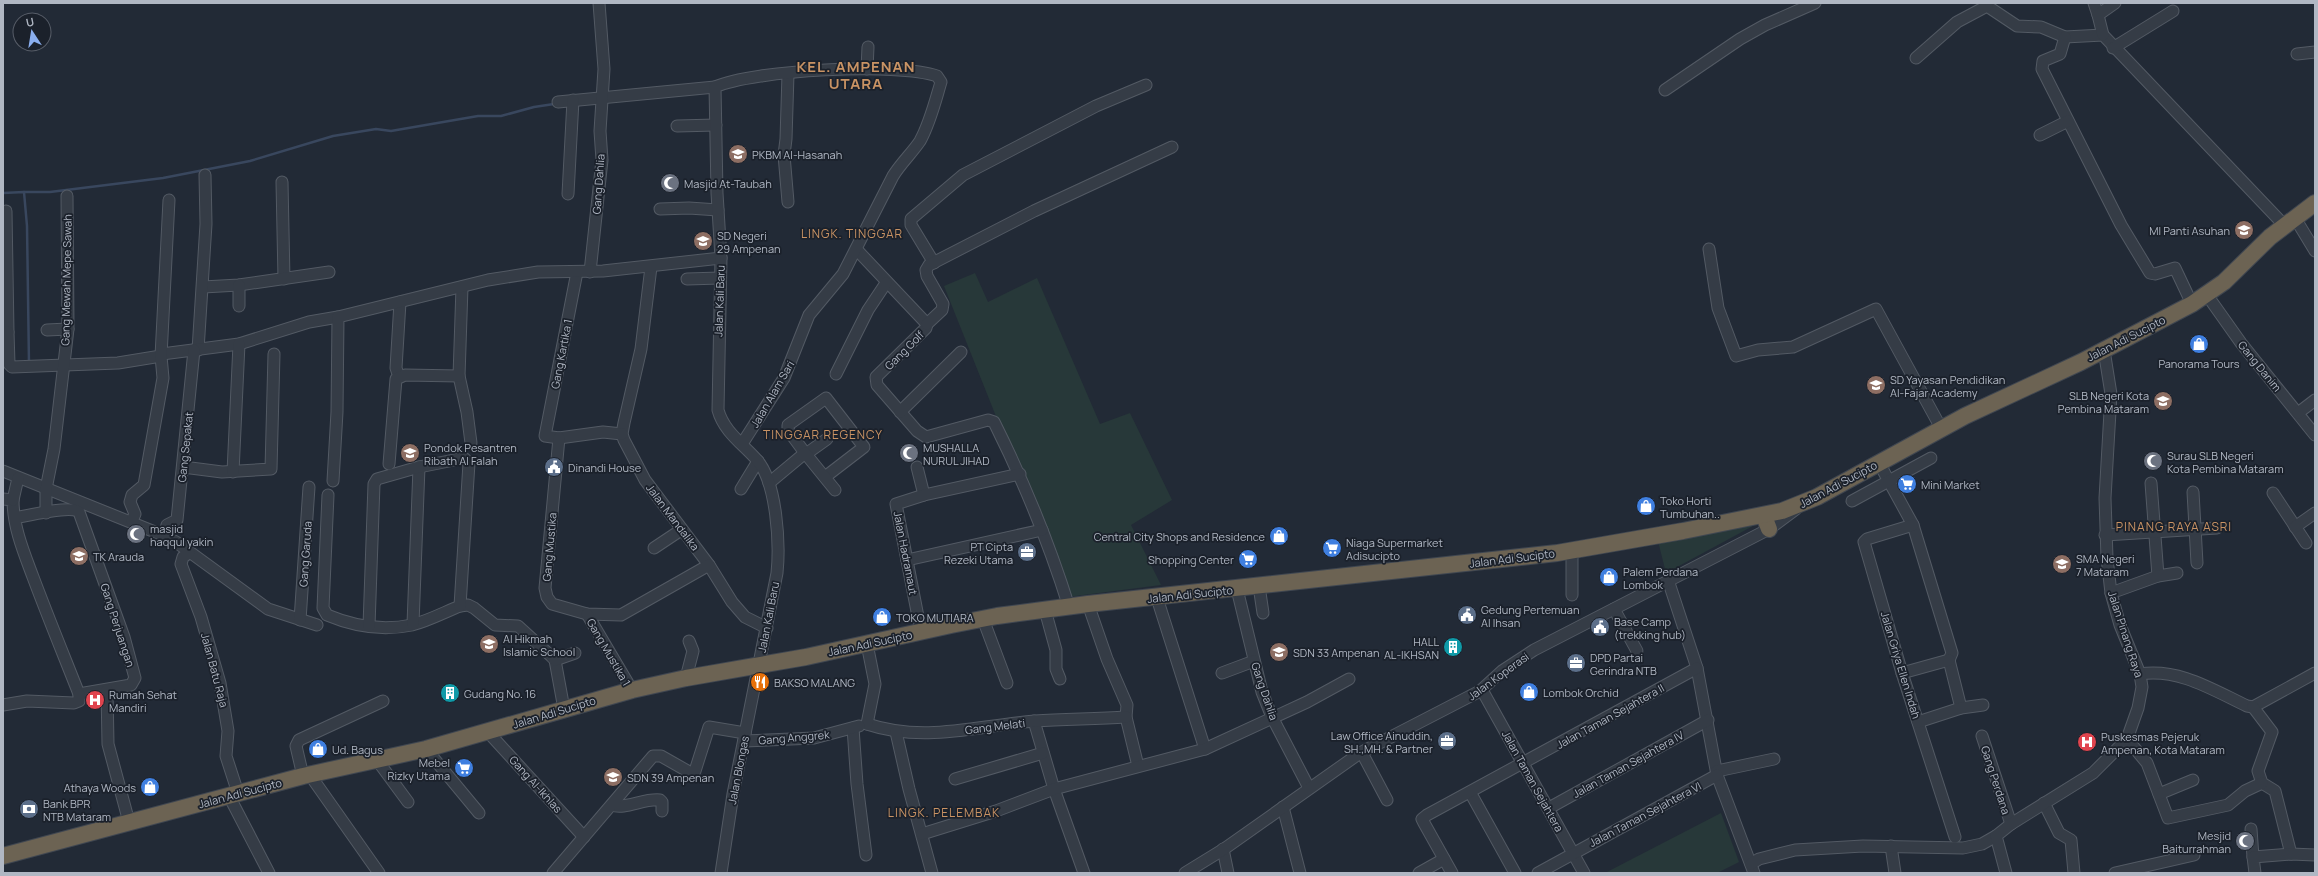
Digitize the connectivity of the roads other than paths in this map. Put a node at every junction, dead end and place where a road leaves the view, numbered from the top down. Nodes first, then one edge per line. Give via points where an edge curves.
1 (599, 3) edge
2 (1815, 3) edge
3 (2094, 3) edge
4 (2115, 3) edge
5 (1986, 5) edge
6 (2173, 11) dead end
7 (2098, 15) junction
8 (2103, 36) junction
9 (2066, 37) junction
10 (868, 47) dead end
11 (2113, 48) junction
12 (2315, 52) edge
13 (2297, 54) dead end
14 (1916, 58) dead end
15 (867, 69) junction
16 (788, 74) junction
17 (1146, 85) dead end
18 (715, 87) junction
19 (1665, 90) dead end
20 (602, 97) junction
21 (573, 100) junction
22 (558, 102) dead end
23 (2068, 121) junction
24 (716, 125) junction
25 (677, 126) dead end
26 (2040, 135) dead end
27 (1172, 147) dead end
28 (205, 175) dead end
29 (282, 182) dead end
30 (568, 194) dead end
31 (67, 196) dead end
32 (169, 200) dead end
33 (788, 202) dead end
34 (2315, 203) edge
35 (660, 209) dead end
36 (718, 210) junction
37 (6, 211) dead end
38 (2290, 222) junction
39 (1709, 249) dead end
40 (857, 250) junction
41 (2315, 251) edge
42 (721, 258) junction
43 (934, 263) junction
44 (651, 267) junction
45 (329, 272) dead end
46 (577, 272) junction
47 (590, 272) junction
48 (720, 278) junction
49 (284, 279) junction
50 (687, 279) dead end
51 (886, 283) junction
52 (239, 285) junction
53 (462, 286) junction
54 (202, 287) junction
55 (2211, 301) junction
56 (400, 302) junction
57 (2192, 304) junction
58 (239, 306) dead end
59 (338, 317) junction
60 (927, 324) junction
61 (68, 329) junction
62 (47, 330) dead end
63 (5, 332) edge
64 (239, 344) junction
65 (196, 350) junction
66 (961, 352) dead end
67 (274, 354) dead end
68 (162, 355) junction
69 (2106, 359) junction
70 (63, 363) junction
71 (836, 374) dead end
72 (459, 376) junction
73 (400, 377) junction
74 (2315, 400) edge
75 (900, 412) junction
76 (2298, 413) junction
77 (1941, 428) junction
78 (622, 434) junction
79 (2315, 436) edge
80 (559, 438) junction
81 (827, 439) dead end
82 (470, 443) dead end
83 (742, 444) junction
84 (806, 454) junction
85 (1931, 458) dead end
86 (758, 461) junction
87 (389, 464) dead end
88 (419, 467) junction
89 (917, 467) dead end
90 (183, 468) junction
91 (3, 471) edge
92 (233, 472) junction
93 (1885, 473) junction
94 (1020, 474) junction
95 (825, 477) junction
96 (18, 478) junction
97 (333, 482) dead end
98 (768, 483) junction
99 (2151, 483) dead end
100 (309, 487) dead end
101 (46, 489) junction
102 (741, 489) dead end
103 (835, 490) dead end
104 (2193, 492) dead end
105 (2273, 492) dead end
106 (328, 495) dead end
107 (924, 495) junction
108 (8, 500) edge
109 (1852, 501) dead end
110 (46, 512) junction
111 (2315, 512) edge
112 (15, 518) junction
113 (132, 521) junction
114 (1767, 522) junction
115 (1913, 525) junction
116 (2295, 527) junction
117 (2218, 528) dead end
118 (681, 530) junction
119 (1042, 530) junction
120 (2195, 530) junction
121 (2154, 532) junction
122 (2105, 535) junction
123 (164, 536) junction
124 (2306, 543) dead end
125 (654, 548) dead end
126 (1572, 550) junction
127 (189, 553) junction
128 (907, 560) junction
129 (2197, 563) dead end
130 (709, 565) junction
131 (2177, 573) dead end
132 (2158, 576) junction
133 (1668, 580) junction
134 (1259, 586) junction
135 (1237, 589) junction
136 (2111, 593) junction
137 (1572, 595) dead end
138 (1157, 598) junction
139 (1088, 604) junction
140 (460, 606) junction
141 (1069, 607) junction
142 (1614, 609) junction
143 (1045, 610) junction
144 (1263, 612) dead end
145 (587, 614) junction
146 (983, 619) junction
147 (300, 620) junction
148 (413, 624) junction
149 (317, 625) dead end
150 (369, 626) junction
151 (767, 628) junction
152 (921, 632) junction
153 (689, 641) dead end
154 (867, 644) junction
155 (1636, 651) dead end
156 (575, 653) dead end
157 (554, 660) junction
158 (1949, 660) junction
159 (1254, 661) junction
160 (758, 667) junction
161 (1697, 668) junction
162 (1222, 673) dead end
163 (1902, 673) junction
164 (2315, 673) edge
165 (2140, 674) junction
166 (686, 678) junction
167 (1060, 679) dead end
168 (1349, 679) dead end
169 (1007, 683) dead end
170 (107, 690) junction
171 (632, 690) junction
172 (1482, 690) junction
173 (80, 694) junction
174 (383, 701) dead end
175 (3, 705) edge
176 (1983, 705) dead end
177 (2253, 707) junction
178 (1961, 708) junction
179 (564, 710) junction
180 (1126, 717) junction
181 (1272, 717) junction
182 (1708, 720) junction
183 (1034, 721) junction
184 (1918, 722) junction
185 (867, 724) junction
186 (853, 728) junction
187 (488, 732) junction
188 (896, 732) junction
189 (1982, 736) dead end
190 (744, 737) junction
191 (2127, 739) junction
192 (426, 749) junction
193 (1205, 749) junction
194 (1043, 753) junction
195 (1362, 753) junction
196 (1774, 759) dead end
197 (377, 760) junction
198 (1522, 763) junction
199 (1138, 766) junction
200 (1717, 773) junction
201 (307, 775) junction
202 (955, 779) dead end
203 (2193, 780) dead end
204 (2262, 783) junction
205 (1309, 788) junction
206 (1054, 789) junction
207 (1470, 792) junction
208 (234, 794) junction
209 (2159, 794) junction
210 (1387, 800) dead end
211 (408, 802) dead end
212 (2044, 803) junction
213 (612, 805) junction
214 (1283, 807) junction
215 (1549, 808) junction
216 (662, 811) dead end
217 (479, 813) dead end
218 (128, 822) junction
219 (2011, 824) junction
220 (2251, 829) dead end
221 (922, 834) junction
222 (1996, 836) junction
223 (584, 837) junction
224 (1955, 837) dead end
225 (1891, 846) junction
226 (1223, 849) junction
227 (1573, 853) junction
228 (2291, 854) junction
229 (2315, 854) edge
230 (866, 855) dead end
231 (2194, 855) dead end
232 (3, 856) edge
233 (2253, 857) junction
234 (1444, 859) junction
235 (1750, 870) edge
236 (1187, 872) edge
237 (268, 873) edge
238 (379, 873) edge
239 (553, 873) edge
240 (721, 873) edge
241 (932, 873) edge
242 (1084, 873) edge
243 (1228, 873) edge
244 (1300, 873) edge
245 (1419, 873) edge
246 (1452, 873) edge
247 (1515, 873) edge
248 (1538, 873) edge
249 (1584, 873) edge
250 (1895, 873) edge
251 (2006, 873) edge
252 (2074, 873) edge
253 (2115, 873) edge
254 (2255, 873) edge

1 - 20 street, Gang Dahlia via 604,69
2 - 19 street via 1740,39
3 - 7 street
4 - 7 street
5 - 9 street via 2017,26 2041,26
5 - 14 street via 1957,22
6 - 11 street
7 - 8 street
8 - 9 street
8 - 11 street
9 - 23 street via 2060,54 2043,61 2041,66
10 - 15 street
11 - 38 street
12 - 13 street
15 - 16 street
15 - 40 street, Jalan Alam Sari via 934,74 940,77 941,82 928,124 919,142 901,162 893,176
16 - 18 street via 746,78
16 - 33 street via 784,162
17 - 43 street via 1096,106 963,175 911,219 911,225
18 - 20 street
18 - 24 street, Jalan Kali Baru
20 - 21 street
20 - 47 street, Gang Dahlia via 602,164
21 - 22 street
21 - 30 street
23 - 26 street
23 - 57 street via 2121,225 2150,273 2175,268
24 - 25 street
24 - 36 street, Jalan Kali Baru
27 - 43 street via 1034,210
28 - 54 street, Gang Sepakat via 206,224
29 - 49 street
31 - 61 street, Gang Mewah Mepe Sawah
32 - 68 street
34 - 38 highway, Jalan Adi Sucipto
35 - 36 street
36 - 42 street, Jalan Kali Baru
37 - 63 street
38 - 41 street
38 - 55 highway, Jalan Adi Sucipto via 2270,237 2234,273
39 - 77 street via 1718,308 1736,356 1758,350 1793,347 1876,310
40 - 51 street, Gang Golf
40 - 83 street, Jalan Alam Sari via 843,274 809,315 784,378
42 - 44 street
42 - 48 street, Jalan Kali Baru
43 - 60 street via 926,273 943,304 942,310
44 - 47 street
44 - 78 street via 641,349
45 - 49 street
46 - 47 street
46 - 53 street via 538,272
46 - 80 street, Gang Kartika 1 via 545,436
48 - 50 street
48 - 83 street, Jalan Kali Baru via 718,410 725,427
49 - 52 street
51 - 60 street, Gang Golf
51 - 71 street via 868,310
52 - 54 street
52 - 58 street
53 - 56 street
53 - 72 street
54 - 65 street, Gang Sepakat
55 - 57 highway, Jalan Adi Sucipto
55 - 76 street, Gang Danim
56 - 59 street
56 - 73 street via 396,368
57 - 69 highway, Jalan Adi Sucipto
59 - 64 street via 309,322
59 - 97 street
60 - 75 street, Gang Golf via 926,328 876,377 877,384
61 - 62 street
61 - 70 street, Gang Mewah Mepe Sawah
63 - 70 street via 10,366
64 - 65 street
64 - 92 street
65 - 68 street
65 - 90 street, Gang Sepakat
66 - 75 street
67 - 92 street via 272,467 268,470
68 - 70 street via 118,363
68 - 113 street via 162,378 144,484 132,495 130,502 135,514
69 - 77 highway, Jalan Adi Sucipto
69 - 122 street, Jalan Pinang Raya via 2111,400 2105,471
70 - 101 street, Gang Mewah Mepe Sawah via 54,449
72 - 73 street
72 - 82 street via 465,398
73 - 87 street via 395,383
74 - 76 street
75 - 94 street, Gang Golf via 922,435 930,437 992,420
76 - 79 street, Gang Danim
77 - 93 highway, Jalan Adi Sucipto
78 - 80 street via 603,432
78 - 118 street, Jalan Mandalika via 645,480
80 - 145 street, Gang Mustika via 545,588 552,604
81 - 84 street
83 - 86 street, Jalan Kali Baru
84 - 95 street
84 - 95 street via 788,430 788,425 826,398 864,447
84 - 98 street
85 - 93 street
86 - 98 street, Jalan Kali Baru
86 - 102 street
88 - 140 street via 464,458 469,463
88 - 148 street
88 - 150 street via 382,477 374,484
89 - 107 street
90 - 92 street
90 - 123 street, Gang Sepakat via 177,520 167,525
91 - 96 street
93 - 109 street
93 - 114 highway, Jalan Adi Sucipto via 1799,505
93 - 115 street
94 - 107 street, Jalan Hadramaut
94 - 119 street
95 - 103 street
96 - 101 street
96 - 108 street
98 - 151 street, Jalan Kali Baru via 779,544 777,573
99 - 121 street
100 - 147 street, Gang Garuda
101 - 110 street, Gang Mewah Mepe Sawah
101 - 113 street
104 - 120 street
105 - 116 street
106 - 150 street via 324,612 336,619
107 - 128 street, Jalan Hadramaut via 896,504
108 - 112 street
110 - 112 street, Gang Perjuangan
110 - 170 street, Gang Perjuangan via 79,512 124,637 134,682 131,685
111 - 116 street
112 - 173 street via 32,574
113 - 123 street
114 - 126 highway, Jalan Adi Sucipto
114 - 133 street, Jalan Koperasi
115 - 158 street via 1952,653
115 - 163 street, Jalan Griya Ellen Indah via 1864,542
116 - 124 street
117 - 120 street
118 - 125 street
118 - 130 street, Jalan Mandalika
119 - 128 street
119 - 141 street
120 - 121 street
120 - 129 street
121 - 122 street
121 - 132 street
122 - 136 street, Jalan Pinang Raya
123 - 127 street
126 - 134 highway, Jalan Adi Sucipto
126 - 137 street
127 - 147 street via 268,609
127 - 208 street, Jalan Batu Raja via 183,557 181,564 201,617 220,683 228,731 226,756
128 - 152 street, Jalan Hadramaut
130 - 145 street, Gang Mustika via 627,613
130 - 151 street, Jalan Mandalika via 732,602 745,617
131 - 132 street
132 - 136 street
133 - 142 street, Jalan Koperasi
133 - 161 street
134 - 135 highway, Jalan Adi Sucipto
134 - 144 street
135 - 138 highway, Jalan Adi Sucipto
135 - 159 street, Gang Dahlia
136 - 165 street, Jalan Pinang Raya via 2120,625
138 - 139 highway, Jalan Adi Sucipto
138 - 193 street
139 - 141 highway, Jalan Adi Sucipto
139 - 180 street via 1104,652 1127,705
140 - 148 street
140 - 157 street via 468,605 474,608 495,625 518,626
141 - 143 highway, Jalan Adi Sucipto
142 - 155 street
142 - 172 street, Jalan Koperasi via 1513,663
143 - 146 highway, Jalan Adi Sucipto
143 - 167 street via 1056,650 1056,669
145 - 171 street, Gang Mustika 1
146 - 152 highway, Jalan Adi Sucipto
146 - 169 street
147 - 149 street
148 - 150 street
151 - 160 street, Jalan Kali Baru
152 - 154 highway, Jalan Adi Sucipto
153 - 166 street via 693,651
154 - 160 highway, Jalan Adi Sucipto
154 - 185 street via 875,684
156 - 157 street
157 - 179 street
158 - 163 street
158 - 178 street
159 - 162 street
159 - 181 street, Gang Dahlia
160 - 166 highway, Jalan Adi Sucipto
160 - 190 street, Jalan Blongas
161 - 182 street
161 - 198 street, Jalan Taman Sejahtera II
163 - 184 street, Jalan Griya Ellen Indah
164 - 177 street
165 - 177 street via 2168,674 2188,678
165 - 191 street, Jalan Pinang Raya via 2142,687 2138,708
166 - 171 highway, Jalan Adi Sucipto
168 - 181 street
170 - 173 street, Gang Perjuangan
170 - 218 street via 108,744
171 - 179 highway, Jalan Adi Sucipto
172 - 195 street, Jalan Koperasi
172 - 198 street, Jalan Taman Sejahtera
173 - 175 street via 79,701 74,703 27,701
174 - 201 street via 298,740 296,746
176 - 178 street
177 - 204 street via 2272,732 2258,768
178 - 184 street
179 - 187 highway, Jalan Adi Sucipto
180 - 183 street, Gang Melati
180 - 199 street
181 - 193 street
181 - 205 street, Gang Dahlia
182 - 200 street
182 - 215 street, Jalan Taman Sejahtera IV
183 - 188 street, Gang Melati via 924,734
183 - 194 street
184 - 224 street, Jalan Griya Ellen Indah
185 - 186 street, Gang Anggrek
185 - 188 street, Gang Melati
186 - 190 street, Gang Anggrek via 814,738
186 - 230 street
187 - 192 highway, Jalan Adi Sucipto
187 - 223 street, Gang Al-Ikhlas
188 - 221 street
189 - 219 street, Gang Perdana
190 - 213 street, Gang Anggrek via 709,727 695,771 692,773 657,755 653,756
190 - 240 street, Jalan Blongas
191 - 209 street via 2147,763
191 - 212 street, Jalan Pinang Raya via 2093,772
192 - 197 highway, Jalan Adi Sucipto
192 - 217 street
193 - 199 street
194 - 202 street
194 - 206 street
195 - 205 street, Jalan Koperasi
195 - 210 street
196 - 200 street, Jalan Taman Sejahtera VI
197 - 201 highway, Jalan Adi Sucipto
197 - 211 street
198 - 207 street, Jalan Taman Sejahtera II
198 - 215 street, Jalan Taman Sejahtera
199 - 206 street
200 - 227 street, Jalan Taman Sejahtera VI
200 - 235 street
201 - 208 highway, Jalan Adi Sucipto
201 - 238 street
203 - 209 street
204 - 209 street via 2245,791 2228,805 2169,818
204 - 228 street via 2275,791
205 - 214 street, Jalan Koperasi
206 - 221 street via 996,811
206 - 242 street
207 - 234 street, Jalan Taman Sejahtera II via 1422,819
207 - 247 street
208 - 218 highway, Jalan Adi Sucipto
208 - 237 street
212 - 219 street, Jalan Pinang Raya
212 - 252 street via 2059,833 2071,840
213 - 216 street via 660,800
213 - 223 street
214 - 226 street, Jalan Koperasi
214 - 244 street
215 - 227 street, Jalan Taman Sejahtera
218 - 232 highway, Jalan Adi Sucipto
219 - 222 street, Jalan Pinang Raya
220 - 233 street
221 - 241 street
222 - 225 street, Jalan Pinang Raya via 1969,848
222 - 251 street
223 - 239 street
225 - 235 street, Jalan Pinang Raya via 1795,850 1759,859
225 - 250 street
226 - 236 street, Jalan Koperasi
226 - 243 street
227 - 248 street, Jalan Taman Sejahtera VI
227 - 249 street, Jalan Taman Sejahtera
228 - 229 street
228 - 233 street
231 - 253 street
233 - 254 street
234 - 245 street
234 - 246 street

